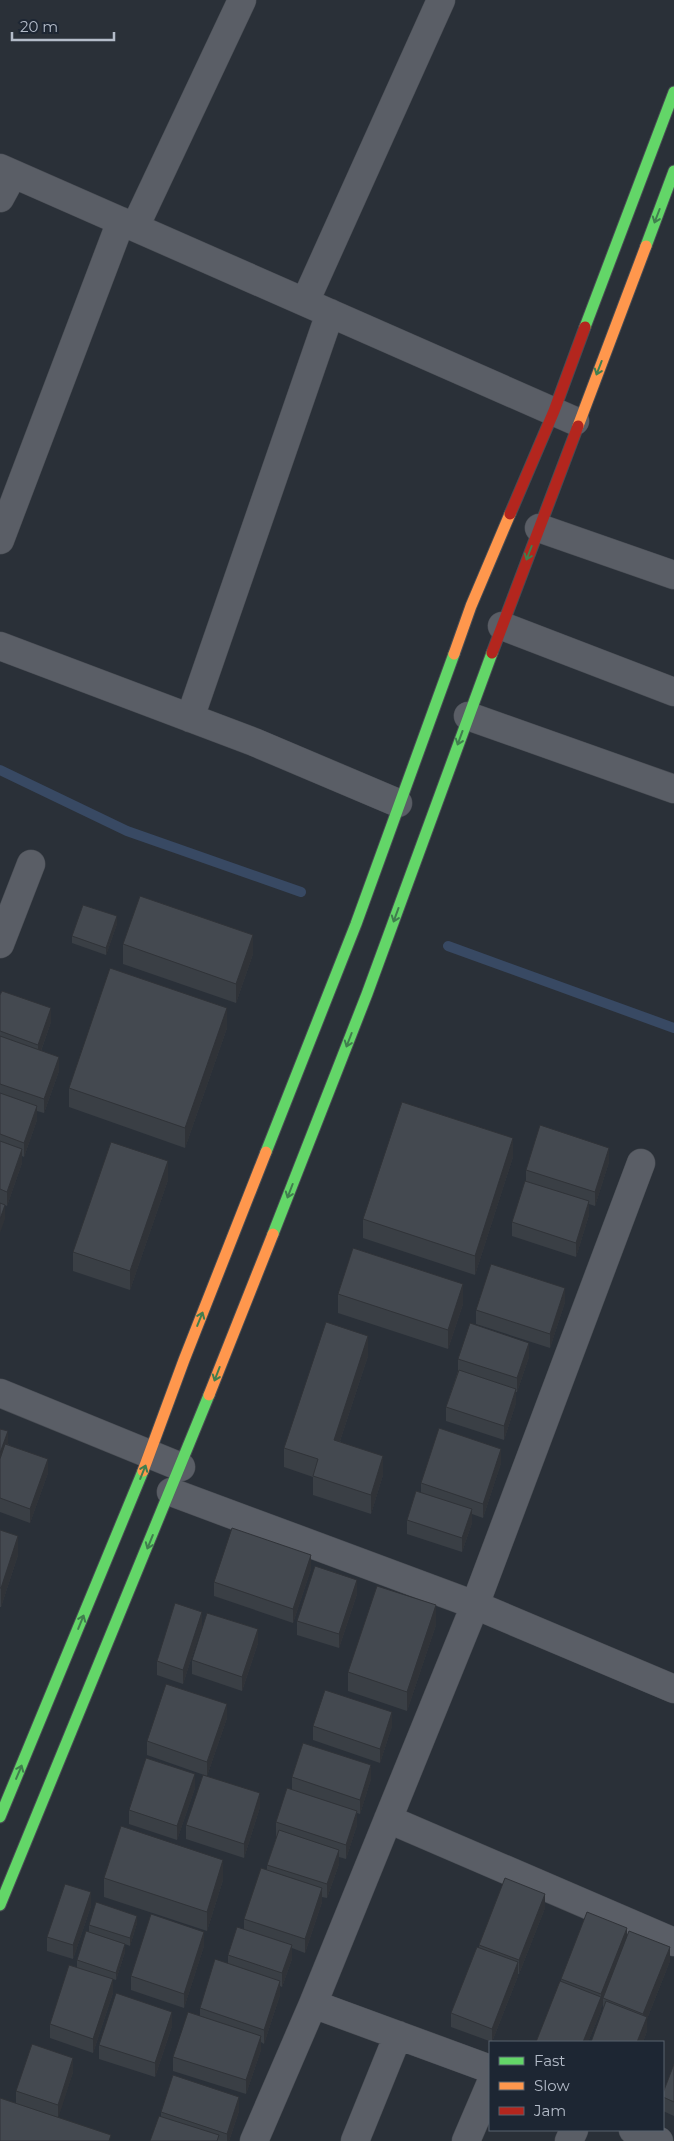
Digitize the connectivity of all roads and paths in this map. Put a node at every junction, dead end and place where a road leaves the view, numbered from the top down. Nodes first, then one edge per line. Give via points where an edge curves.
1 (242, 0) edge
2 (441, 0) edge
3 (674, 92) edge
4 (7, 171) edge
5 (674, 171) edge
6 (0, 198) edge
7 (128, 224) junction
8 (305, 302) junction
9 (330, 313) junction
10 (554, 411) junction
11 (579, 422) junction
12 (539, 528) junction
13 (0, 540) edge
14 (674, 574) edge
15 (502, 626) junction
16 (0, 646) edge
17 (674, 692) edge
18 (468, 716) junction
19 (190, 718) junction
20 (674, 789) edge
21 (398, 803) junction
22 (31, 864) dead end
23 (0, 944) edge
24 (641, 1163) dead end
25 (0, 1393) edge
26 (150, 1455) junction
27 (176, 1479) junction
28 (475, 1605) junction
29 (674, 1689) edge
30 (0, 1817) edge
31 (388, 1819) junction
32 (0, 1905) edge
33 (674, 1942) edge
34 (313, 2004) junction
35 (398, 2035) junction
36 (489, 2069) edge
37 (489, 2087) edge
38 (635, 2131) edge
39 (254, 2141) edge
40 (355, 2141) edge
41 (466, 2141) edge
42 (659, 2141) edge

1 - 7 street
2 - 8 street
3 - 10 main road
4 - 6 street
4 - 7 street
5 -> 11 main road
7 - 8 street
7 - 13 street
8 - 9 street
9 - 10 street
9 - 19 street
10 - 11 street
10 - 21 main road via 470,606
11 - 12 main road
12 - 14 street
12 -> 15 main road
15 - 17 street
15 - 18 main road
16 - 19 street
18 - 20 street
18 -> 27 main road
19 - 21 street
26 -> 21 main road via 184,1360 360,925
22 - 23 street
24 - 28 street
25 - 26 street
26 - 27 street
30 -> 26 main road
27 - 28 street
27 -> 32 main road
28 - 29 street
28 - 31 street
31 - 33 street
31 - 34 street
34 - 35 street
34 - 39 street
35 - 36 street
35 - 40 street
37 - 41 street
38 - 42 street

